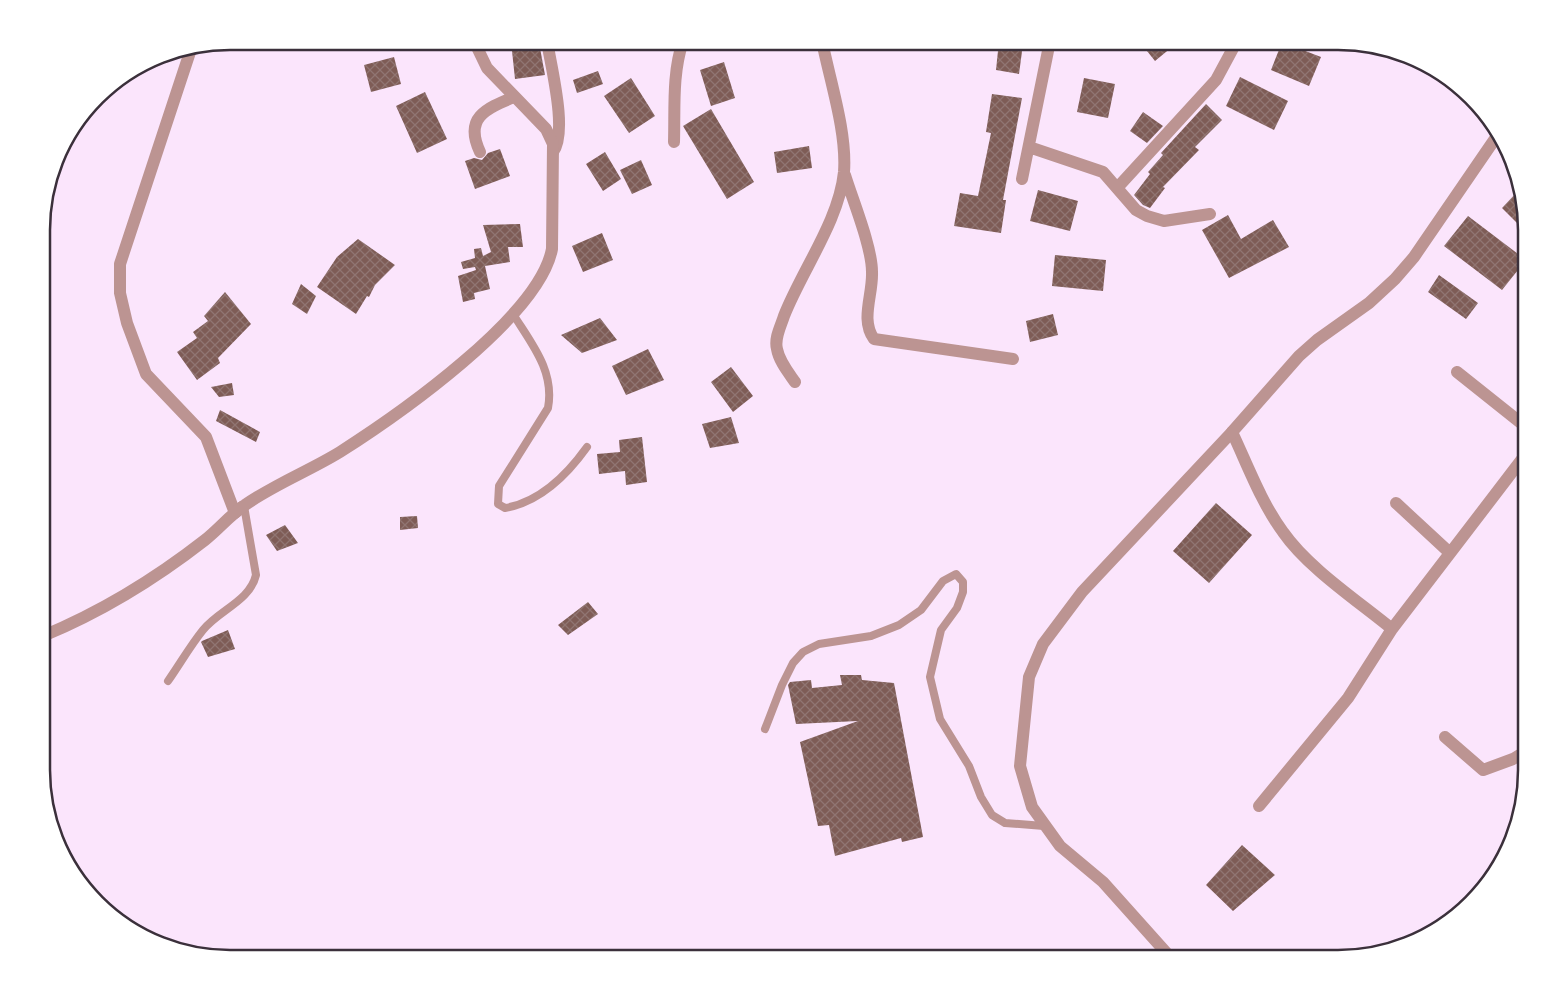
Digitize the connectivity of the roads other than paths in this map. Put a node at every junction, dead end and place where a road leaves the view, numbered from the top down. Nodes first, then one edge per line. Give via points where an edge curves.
1 (479, 50) edge
2 (548, 50) edge
3 (680, 50) edge
4 (824, 50) edge
5 (1048, 50) edge
6 (1232, 50) edge
7 (189, 54) edge
8 (514, 97) junction
9 (1494, 140) edge
10 (674, 142) dead end
11 (1029, 147) junction
12 (480, 152) dead end
13 (553, 152) junction
14 (844, 171) junction
15 (1022, 178) dead end
16 (1118, 187) junction
17 (1210, 214) dead end
18 (512, 314) junction
19 (1013, 359) dead end
20 (1457, 372) dead end
21 (795, 382) dead end
22 (1518, 421) edge
23 (1232, 432) junction
24 (587, 447) dead end
25 (1518, 464) edge
26 (1396, 503) dead end
27 (244, 506) junction
28 (1450, 553) junction
29 (1392, 629) junction
30 (50, 633) edge
31 (168, 681) dead end
32 (765, 729) dead end
33 (1446, 737) dead end
34 (1518, 756) edge
35 (1259, 806) dead end
36 (1044, 826) junction
37 (1164, 950) edge

1 - 8 street via 488,68
2 - 13 street via 560,128 558,144
3 - 10 street via 675,83
4 - 14 street via 840,126
5 - 11 street
6 - 16 street via 1216,80
7 - 27 street via 120,264 120,293 127,323 146,374 206,437 235,513
8 - 12 street via 489,108 478,117 474,138
8 - 13 street via 549,133
9 - 23 street via 1414,257 1395,279 1299,356
11 - 15 street
11 - 16 street via 1102,172
13 - 18 street via 549,264 533,292
14 - 19 street via 871,257 866,325 874,339
14 - 21 street via 834,208 790,300 778,334 776,348
16 - 17 street via 1136,210 1164,221
18 - 24 lane via 540,357 550,393 548,408 499,486 498,504 505,508 533,499 572,468
18 - 27 street via 435,385 395,416 338,453
20 - 22 street
23 - 29 street via 1263,499 1284,533 1322,572
23 - 36 street via 1082,592 1043,644 1029,677 1020,766 1032,807
25 - 28 street
26 - 28 street
27 - 30 street via 205,540 128,593
27 - 31 lane via 256,575 254,584 204,628
28 - 29 street
29 - 35 street via 1348,698
32 - 36 lane via 789,670 803,652 819,644 871,636 899,626 921,610 943,581 956,574 963,582 963,592 957,608 941,630 930,677 940,719 969,766 992,815 1004,823
33 - 34 street via 1483,770
36 - 37 street via 1060,846 1103,882

